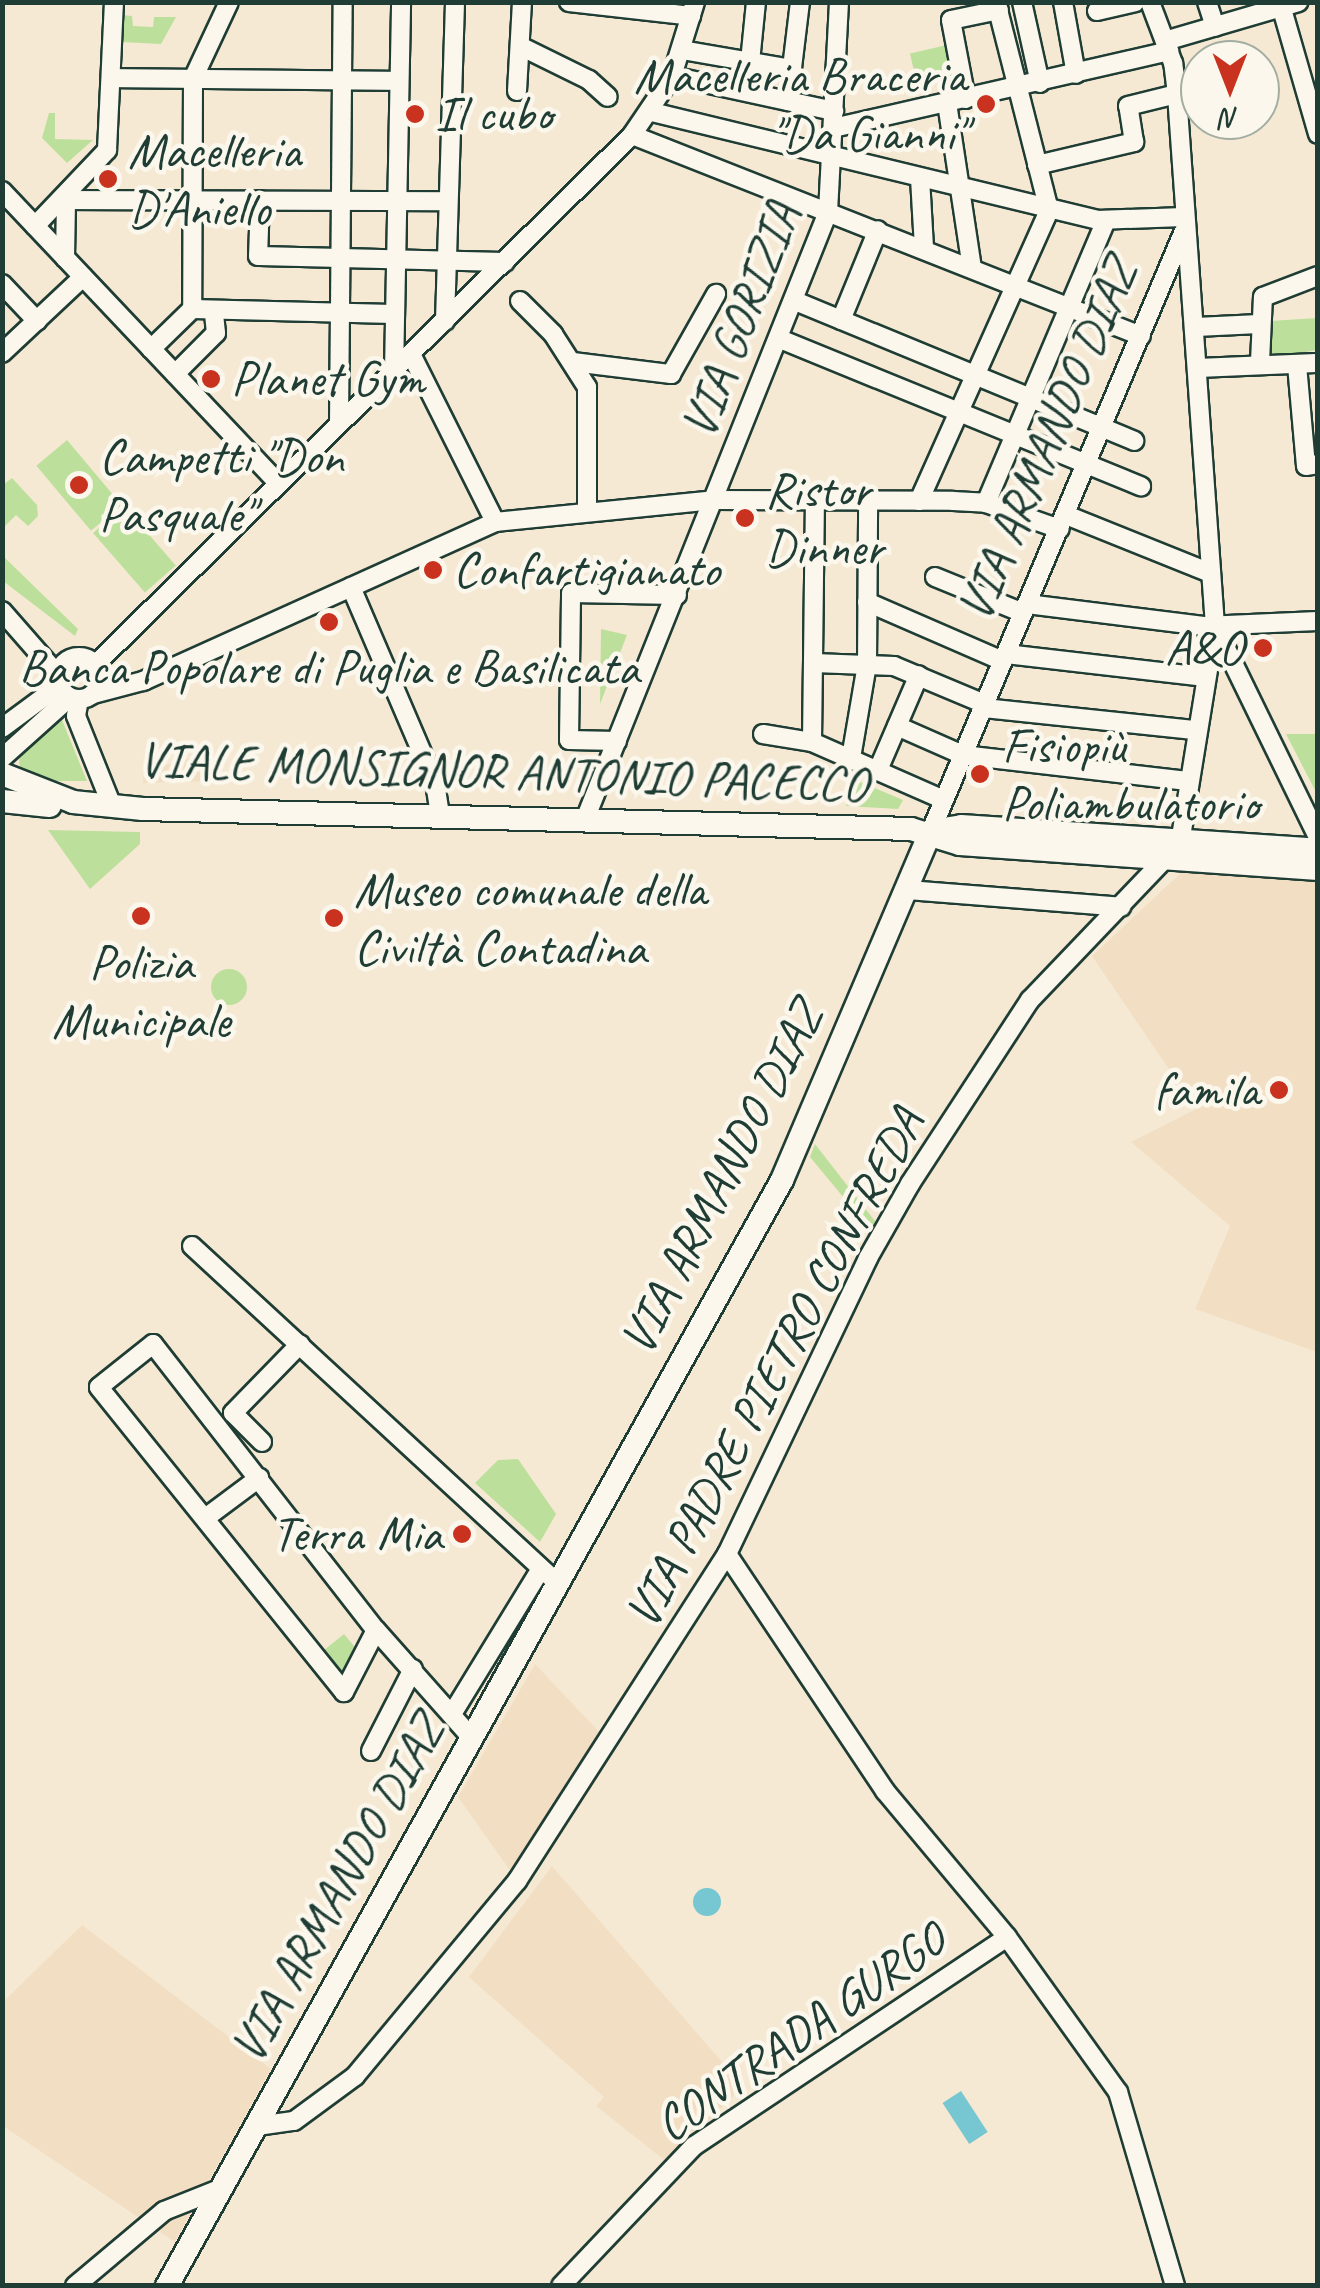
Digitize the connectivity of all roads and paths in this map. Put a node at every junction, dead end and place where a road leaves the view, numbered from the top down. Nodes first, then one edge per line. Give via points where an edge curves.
1 (114, 2) edge
2 (228, 2) edge
3 (342, 2) edge
4 (400, 2) edge
5 (455, 2) edge
6 (522, 2) edge
7 (569, 2) edge
8 (756, 2) edge
9 (800, 2) edge
10 (839, 2) edge
11 (1022, 2) edge
12 (1063, 2) edge
13 (1135, 2) edge
14 (1150, 2) edge
15 (1207, 2) edge
16 (998, 6) edge
17 (1290, 6) edge
18 (693, 9) edge
19 (1097, 11) dead end
20 (1215, 28) junction
21 (520, 46) junction
22 (1167, 46) junction
23 (682, 50) junction
24 (750, 62) junction
25 (792, 69) junction
26 (1076, 74) junction
27 (672, 76) junction
28 (112, 78) junction
29 (194, 79) junction
30 (342, 80) junction
31 (399, 81) junction
32 (1040, 83) junction
33 (1019, 88) junction
34 (518, 92) dead end
35 (1177, 94) junction
36 (608, 98) dead end
37 (1312, 98) edge
38 (966, 99) junction
39 (788, 102) junction
40 (947, 103) junction
41 (652, 112) junction
42 (834, 120) junction
43 (1318, 134) edge
44 (632, 136) junction
45 (832, 157) junction
46 (1037, 165) junction
47 (920, 178) junction
48 (960, 188) junction
49 (2, 191) edge
50 (66, 200) junction
51 (192, 200) junction
52 (260, 200) junction
53 (341, 200) junction
54 (396, 200) junction
55 (447, 200) junction
56 (1049, 210) junction
57 (828, 212) junction
58 (1106, 220) junction
59 (1184, 224) junction
60 (36, 226) junction
61 (878, 230) junction
62 (924, 248) junction
63 (65, 258) junction
64 (341, 258) junction
65 (395, 259) junction
66 (446, 260) junction
67 (506, 262) junction
68 (972, 268) junction
69 (83, 276) junction
70 (1318, 276) edge
71 (2, 284) edge
72 (1016, 285) junction
73 (716, 294) dead end
74 (795, 300) junction
75 (520, 301) dead end
76 (1070, 307) junction
77 (192, 310) junction
78 (214, 314) junction
79 (340, 314) junction
80 (394, 314) junction
81 (842, 320) junction
82 (37, 321) junction
83 (445, 321) junction
84 (1260, 324) junction
85 (1196, 328) junction
86 (1141, 336) junction
87 (780, 339) junction
88 (151, 349) junction
89 (2, 353) edge
90 (412, 356) junction
91 (573, 362) junction
92 (1260, 362) junction
93 (1316, 363) edge
94 (1297, 366) junction
95 (1198, 368) junction
96 (394, 372) junction
97 (175, 374) junction
98 (975, 375) junction
99 (1031, 398) junction
100 (958, 412) junction
101 (339, 423) junction
102 (1102, 428) junction
103 (1015, 435) junction
104 (1134, 440) dead end
105 (1087, 464) junction
106 (1318, 464) edge
107 (278, 483) junction
108 (1142, 486) dead end
109 (714, 500) junction
110 (814, 500) junction
111 (868, 501) junction
112 (919, 501) junction
113 (986, 503) junction
114 (587, 512) junction
115 (496, 522) junction
116 (1063, 522) junction
117 (1210, 574) junction
118 (936, 577) dead end
119 (351, 586) junction
120 (676, 596) junction
121 (867, 602) junction
122 (1025, 609) junction
123 (2, 611) edge
124 (1318, 621) edge
125 (1214, 626) junction
126 (1004, 658) junction
127 (814, 663) junction
128 (96, 664) junction
129 (866, 664) junction
130 (919, 676) junction
131 (1206, 677) junction
132 (72, 690) junction
133 (984, 706) junction
134 (897, 726) junction
135 (2, 728) edge
136 (1194, 730) junction
137 (763, 734) dead end
138 (617, 741) junction
139 (812, 742) junction
140 (964, 755) junction
141 (2, 758) edge
142 (852, 758) junction
143 (878, 770) junction
144 (2, 774) edge
145 (1188, 781) junction
146 (2, 800) edge
147 (944, 800) junction
148 (73, 802) junction
149 (112, 806) junction
150 (440, 814) junction
151 (586, 817) junction
152 (931, 832) junction
153 (1318, 837) edge
154 (1318, 850) edge
155 (1174, 851) junction
156 (1318, 868) edge
157 (907, 890) junction
158 (1121, 906) junction
159 (192, 1246) dead end
160 (300, 1344) junction
161 (262, 1442) dead end
162 (259, 1478) junction
163 (208, 1516) junction
164 (728, 1554) junction
165 (549, 1576) junction
166 (376, 1630) junction
167 (413, 1670) junction
168 (452, 1714) junction
169 (472, 1738) junction
170 (371, 1751) dead end
171 (1007, 1937) junction
172 (271, 2101) junction
173 (314, 2110) junction
174 (256, 2126) junction
175 (222, 2188) junction
176 (75, 2286) edge
177 (167, 2286) edge
178 (561, 2286) edge
179 (1175, 2286) edge

1 - 28 street
2 - 29 street
3 - 30 street
4 - 31 street
5 - 55 street
6 - 21 street
7 - 18 street
8 - 24 street
9 - 25 street
10 - 42 street, VIA GORIZIA
11 - 32 street
12 - 26 street
13 - 19 street
14 - 22 street
15 - 20 street
16 - 33 street
16 - 38 street via 952,20
17 - 20 street
17 - 37 street
18 - 23 street
20 - 22 street
21 - 34 street
21 - 36 street via 589,80
22 - 26 street
22 - 35 street
23 - 24 street
23 - 27 street
24 - 25 street
25 - 39 street
26 - 32 street
27 - 39 street
27 - 41 street
28 - 29 street
28 - 50 street via 109,141
29 - 30 street
29 - 51 street
30 - 31 street
30 - 53 street
31 - 54 street
32 - 33 street
33 - 38 street
33 - 46 street
35 - 46 street via 1128,106 1134,142
35 - 59 street
37 - 43 street
38 - 40 street
39 - 42 street
40 - 42 street
40 - 48 street
41 - 44 street
41 - 45 street
42 - 45 street, VIA GORIZIA
44 - 57 street
44 - 67 street
45 - 47 street
45 - 57 street, VIA GORIZIA
46 - 56 street
47 - 48 street
47 - 62 street
48 - 56 street
48 - 68 street
49 - 60 street
50 - 51 street
50 - 60 street
50 - 63 street
51 - 52 street
51 - 77 street
52 - 53 street
52 - 64 street via 258,256
53 - 54 street
53 - 64 street
54 - 55 street
54 - 65 street
55 - 66 street
56 - 58 street
56 - 72 street
57 - 61 street
57 - 74 street, VIA GORIZIA
58 - 59 street
58 - 76 street
59 - 85 street
59 - 86 street, VIA ARMANDO DIAZ
60 - 63 street
61 - 62 street
61 - 81 street
62 - 68 street
63 - 69 street
64 - 65 street
64 - 79 street
65 - 66 street
65 - 80 street
66 - 67 street
66 - 83 street
67 - 83 street
68 - 72 street
69 - 82 street
69 - 88 street
70 - 84 street via 1263,297
71 - 82 street
72 - 76 street
72 - 98 street
73 - 91 street via 672,374
74 - 81 street
74 - 87 street, VIA GORIZIA
75 - 91 street
76 - 86 street
76 - 99 street
77 - 78 street
77 - 88 street
78 - 79 street
78 - 97 street via 216,334
79 - 80 street
79 - 101 street
80 - 96 street
81 - 98 street
82 - 89 street
83 - 90 street
84 - 85 street
84 - 92 street
85 - 95 street
86 - 102 street, VIA ARMANDO DIAZ
87 - 100 street
87 - 109 street, VIA GORIZIA
88 - 97 street
90 - 96 street
90 - 115 street
91 - 114 street via 587,387
92 - 94 street
92 - 95 street
93 - 94 street
94 - 106 street via 1306,466
95 - 117 street
96 - 101 street
97 - 107 street
98 - 99 street
98 - 100 street
99 - 102 street
99 - 103 street
100 - 103 street
100 - 112 street
101 - 107 street
102 - 104 street
102 - 105 street, VIA ARMANDO DIAZ
103 - 105 street
103 - 113 street
105 - 108 street
105 - 116 street, VIA ARMANDO DIAZ
107 - 128 street
109 - 110 street
109 - 114 street
109 - 120 street, VIA GORIZIA
110 - 111 street
110 - 127 street
111 - 112 street
111 - 121 street
112 - 113 street
113 - 116 street
114 - 115 street
115 - 119 street
116 - 117 street
116 - 122 street, VIA ARMANDO DIAZ
117 - 125 street
118 - 122 street
119 - 132 street via 143,681
119 - 150 street via 435,783
120 - 138 street, VIA GORIZIA
120 - 138 street via 571,593 570,740
121 - 126 street
121 - 129 street
122 - 125 street
122 - 126 street, VIA ARMANDO DIAZ
123 - 132 street
124 - 125 street
125 - 131 street
125 - 153 street
126 - 131 street
126 - 133 street, VIA ARMANDO DIAZ
127 - 129 street
127 - 139 street
128 - 132 street via 100,683
128 - 132 street via 76,656
129 - 130 street
129 - 142 street
130 - 133 street
130 - 134 street
131 - 136 street
132 - 135 street
132 - 141 street
132 - 149 street
133 - 136 street
133 - 140 street, VIA ARMANDO DIAZ
134 - 140 street
134 - 143 street
136 - 145 street
137 - 139 street
138 - 151 street, VIA GORIZIA
139 - 142 street
140 - 145 street
140 - 147 street, VIA ARMANDO DIAZ
142 - 143 street
143 - 147 street
144 - 148 main road, VIALE MONSIGNOR ANTONIO PACECCO
145 - 155 street
146 - 148 main road, VIALE MONSIGNOR ANTONIO PACECCO
147 - 152 street, VIA ARMANDO DIAZ
148 - 149 main road, VIALE MONSIGNOR ANTONIO PACECCO
149 - 150 main road, VIALE MONSIGNOR ANTONIO PACECCO
150 - 151 main road, VIALE MONSIGNOR ANTONIO PACECCO
151 - 152 main road, VIALE MONSIGNOR ANTONIO PACECCO
152 - 155 main road, VIALE MONSIGNOR ANTONIO PACECCO via 960,844
152 - 157 main road, VIA ARMANDO DIAZ
154 - 155 main road
155 - 156 main road
155 - 158 street, VIA PADRE PIETRO CONFREDA
157 - 158 street
157 - 165 main road, VIA ARMANDO DIAZ via 782,1180
158 - 164 street, VIA PADRE PIETRO CONFREDA via 1030,1000 887,1222
159 - 160 street
160 - 161 street via 234,1413
160 - 165 street
162 - 163 street
162 - 163 street via 153,1344 100,1387
162 - 166 street
163 - 166 street via 344,1692
164 - 171 street via 885,1791
164 - 173 street, VIA PADRE PIETRO CONFREDA via 517,1881 372,2059
165 - 168 street
165 - 169 main road, VIA ARMANDO DIAZ
166 - 167 street
167 - 168 street
167 - 170 street
168 - 169 street
169 - 172 main road, VIA ARMANDO DIAZ
171 - 178 street, CONTRADA GURGO via 694,2146
171 - 179 street via 1118,2092
172 - 173 street
172 - 174 main road, VIA ARMANDO DIAZ
173 - 174 street, VIA PADRE PIETRO CONFREDA via 282,2126
174 - 175 main road, VIA ARMANDO DIAZ
175 - 176 street via 164,2212
175 - 177 main road, VIA ARMANDO DIAZ

